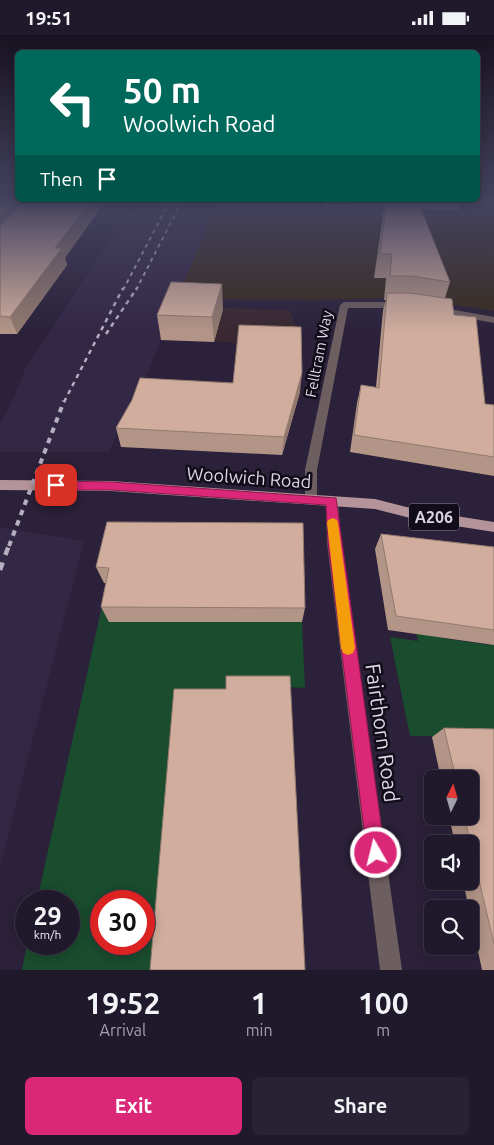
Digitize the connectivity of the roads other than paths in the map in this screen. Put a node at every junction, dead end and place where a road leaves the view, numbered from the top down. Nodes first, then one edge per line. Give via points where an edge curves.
1 (494, 320) edge
2 (0, 485) edge
3 (311, 499) junction
4 (332, 501) junction
5 (494, 527) edge
6 (391, 970) edge

1 - 3 street, Felltram Way via 420,307 344,305 312,464
2 - 3 main road, Woolwich Road / A206 via 111,486
3 - 4 main road, Woolwich Road / A206
4 - 5 main road, Woolwich Road / A206 via 374,504 418,515
4 - 6 street, Fairthorn Road via 334,543

